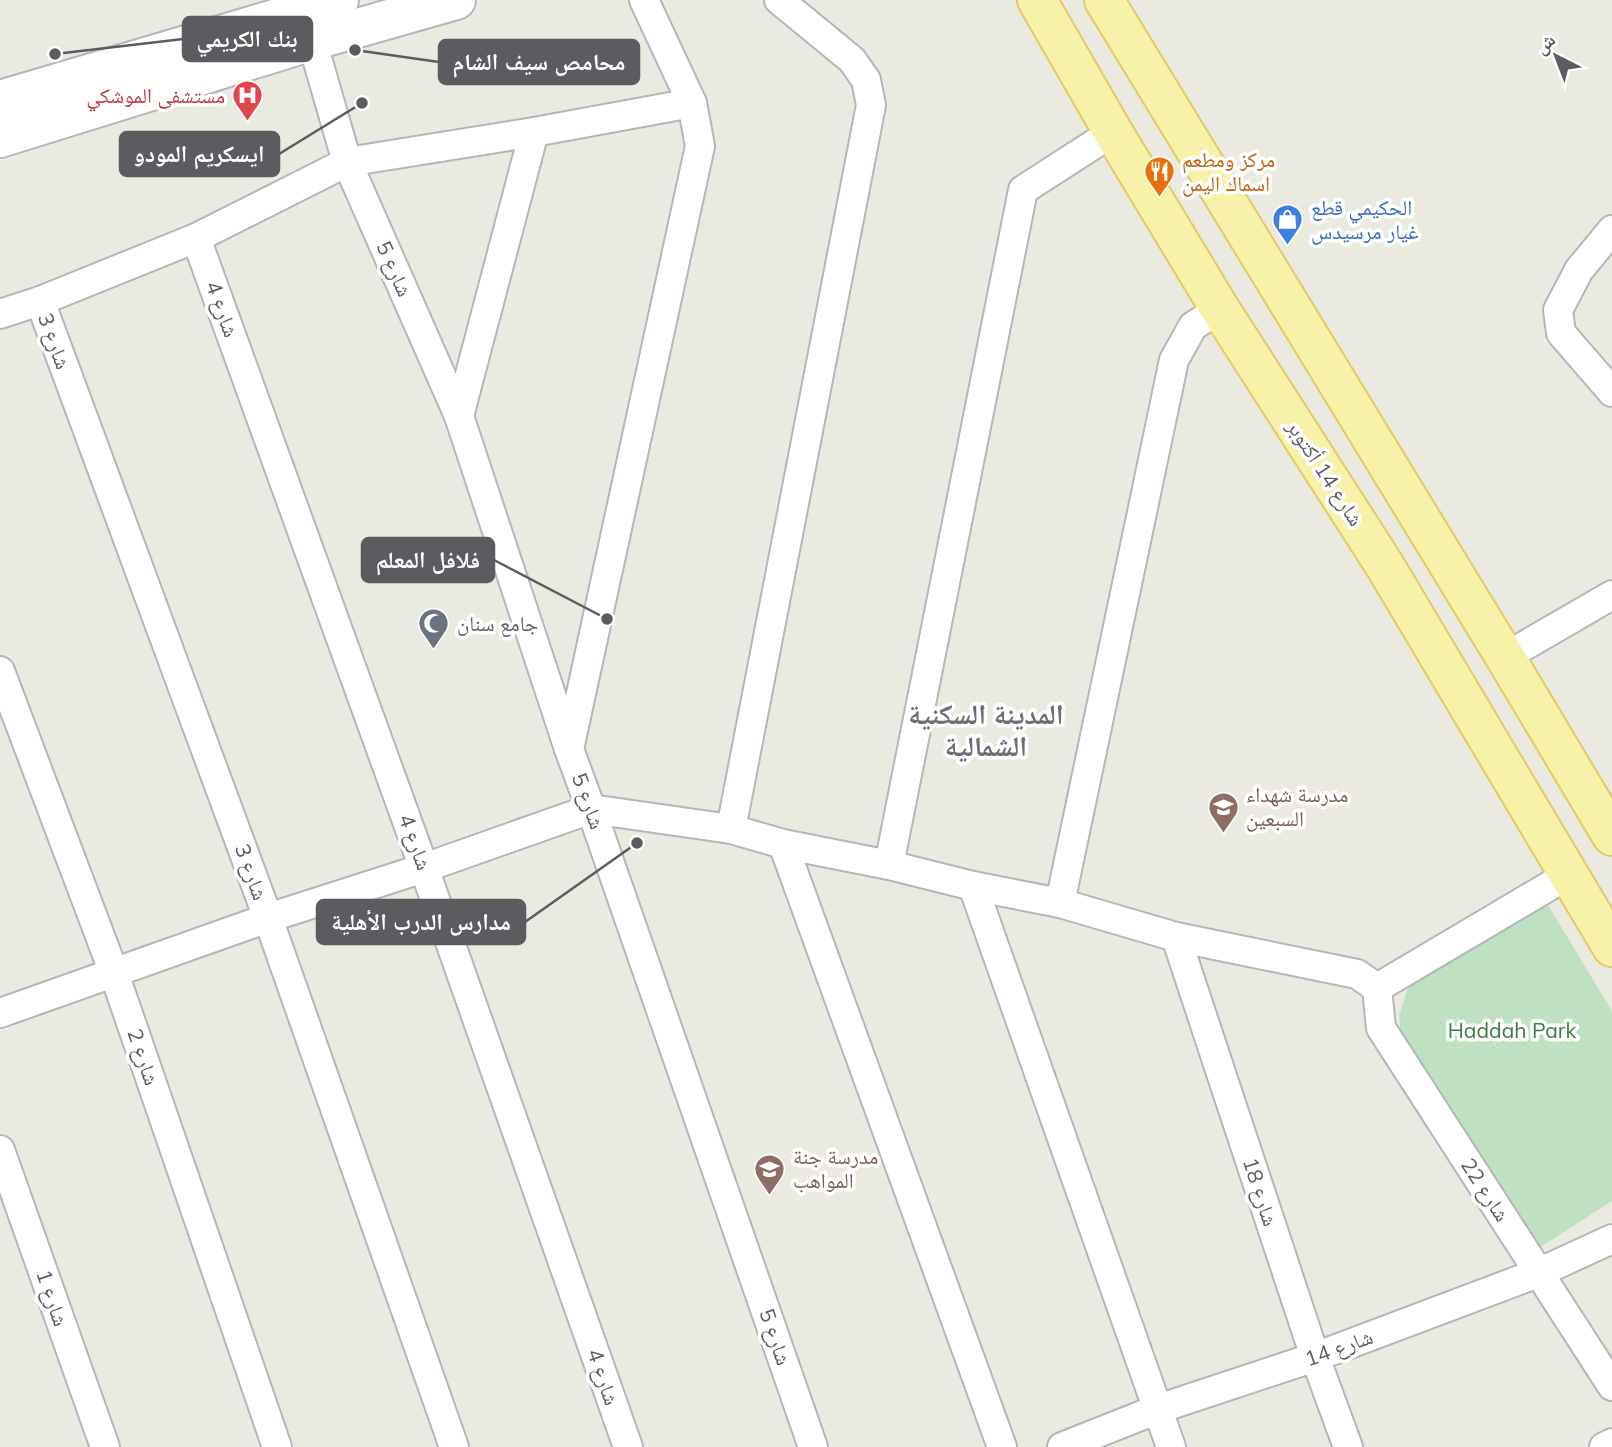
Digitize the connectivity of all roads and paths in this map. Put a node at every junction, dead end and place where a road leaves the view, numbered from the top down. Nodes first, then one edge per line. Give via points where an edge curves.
1 (456, 0) edge
2 (644, 0) edge
3 (779, 0) edge
4 (1104, 0) edge
5 (1046, 3) edge
6 (321, 12) edge
7 (0, 100) edge
8 (692, 103) junction
9 (534, 132) junction
10 (1113, 132) junction
11 (0, 138) edge
12 (347, 162) junction
13 (1612, 230) edge
14 (196, 239) junction
15 (40, 301) junction
16 (1220, 309) junction
17 (0, 314) edge
18 (1612, 392) edge
19 (458, 416) junction
20 (1435, 542) junction
21 (1385, 566) junction
22 (1612, 595) edge
23 (1505, 657) junction
24 (0, 671) edge
25 (569, 748) junction
26 (592, 809) junction
27 (731, 829) junction
28 (1612, 836) edge
29 (783, 844) junction
30 (889, 865) junction
31 (424, 867) junction
32 (1569, 875) junction
33 (973, 886) junction
34 (1060, 903) junction
35 (268, 918) junction
36 (1175, 937) junction
37 (1612, 947) edge
38 (114, 973) junction
39 (1377, 988) junction
40 (0, 1013) edge
41 (0, 1150) edge
42 (1612, 1239) edge
43 (1538, 1273) junction
44 (1315, 1357) junction
45 (1612, 1386) edge
46 (1158, 1409) junction
47 (1612, 1443) edge
48 (105, 1447) edge
49 (277, 1447) edge
50 (454, 1447) edge
51 (628, 1447) edge
52 (813, 1447) edge
53 (1002, 1447) edge
54 (1062, 1447) edge
55 (1171, 1447) edge
56 (1348, 1447) edge
57 (1604, 1447) edge

1 - 6 main road
2 - 8 street
3 - 27 street via 852,61 866,80 871,105
4 - 20 main road
5 - 10 main road, شارع 14 أكتوبر
6 - 7 main road
6 - 11 main road
6 - 12 street, شارع 5
8 - 9 street
8 - 25 street via 700,146
9 - 12 street
9 - 19 street
10 - 16 main road, شارع 14 أكتوبر
10 - 30 street via 1023,190
12 - 14 street
12 - 19 street, شارع 5
13 - 18 street via 1579,270 1558,310 1561,333
14 - 15 street
14 - 31 street, شارع 4
15 - 17 street
15 - 35 street, شارع 3
16 - 21 main road, شارع 14 أكتوبر
16 - 34 street via 1193,326 1174,360
19 - 25 street, شارع 5
20 - 21 main road
20 - 23 main road
21 - 32 main road, شارع 14 أكتوبر
22 - 23 street
23 - 28 main road
24 - 38 street, شارع 2
25 - 26 street, شارع 5
26 - 27 street
26 - 31 street
26 - 52 street, شارع 5
27 - 29 street
29 - 30 street
29 - 53 street
30 - 33 street
31 - 35 street
31 - 51 street, شارع 4
32 - 37 main road, شارع 14 أكتوبر
32 - 39 street
33 - 34 street
33 - 46 street
34 - 36 street
35 - 38 street
35 - 50 street, شارع 3
36 - 39 street via 1357,974
36 - 44 street, شارع 18
38 - 40 street
38 - 49 street, شارع 2
39 - 43 street, شارع 22 via 1381,1028
41 - 48 street, شارع 1
42 - 43 street, شارع 14
43 - 44 street, شارع 14
43 - 45 street, شارع 22
44 - 46 street, شارع 14
44 - 56 street, شارع 18
46 - 54 street, شارع 14
46 - 55 street
47 - 57 street

